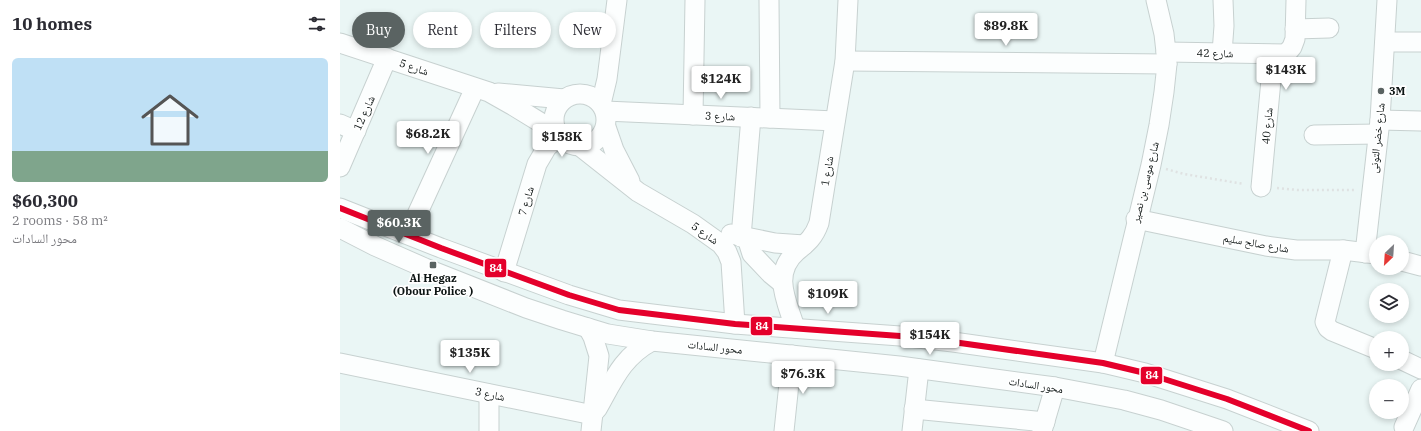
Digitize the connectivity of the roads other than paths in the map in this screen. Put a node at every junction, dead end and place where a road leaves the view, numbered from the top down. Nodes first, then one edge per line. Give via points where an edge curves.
1 (617, 0) edge
2 (695, 0) edge
3 (769, 0) edge
4 (848, 0) edge
5 (1156, 0) edge
6 (1223, 0) edge
7 (1296, 0) edge
8 (1388, 0) edge
9 (1329, 28) dead end
10 (1295, 29) junction
11 (1385, 42) junction
12 (1421, 42) edge
13 (340, 43) edge
14 (1222, 53) junction
15 (1287, 54) junction
16 (387, 58) junction
17 (1166, 58) junction
18 (845, 60) junction
19 (482, 90) junction
20 (564, 99) junction
21 (604, 114) junction
22 (693, 115) junction
23 (751, 117) junction
24 (770, 118) junction
25 (835, 121) junction
26 (1421, 121) edge
27 (1379, 127) junction
28 (348, 128) edge
29 (558, 135) junction
30 (1314, 135) dead end
31 (581, 147) junction
32 (340, 167) edge
33 (1261, 187) dead end
34 (638, 192) junction
35 (340, 208) edge
36 (1136, 219) junction
37 (693, 224) junction
38 (384, 225) junction
39 (340, 228) edge
40 (408, 234) junction
41 (1372, 235) edge
42 (747, 243) junction
43 (804, 245) junction
44 (375, 246) junction
45 (441, 248) junction
46 (1343, 250) junction
47 (1369, 253) edge
48 (1409, 263) edge
49 (1421, 266) edge
50 (425, 268) junction
51 (504, 272) junction
52 (782, 283) junction
53 (733, 295) junction
54 (735, 324) junction
55 (588, 328) junction
56 (795, 328) junction
57 (900, 336) junction
58 (652, 341) junction
59 (953, 342) junction
60 (1369, 346) edge
61 (792, 355) junction
62 (340, 363) edge
63 (1103, 363) junction
64 (1409, 363) edge
65 (899, 366) junction
66 (919, 369) junction
67 (1421, 369) edge
68 (951, 373) junction
69 (1055, 387) junction
70 (489, 394) junction
71 (1419, 398) edge
72 (914, 409) junction
73 (1197, 421) junction
74 (592, 423) edge
75 (1044, 427) edge
76 (1404, 427) dead end
77 (490, 431) edge
78 (784, 431) edge
79 (912, 431) edge
80 (1213, 431) edge
81 (1222, 431) edge
82 (1309, 431) edge

1 - 21 street
2 - 22 street
3 - 24 street
4 - 18 street, شارع 1
5 - 17 street, شارع موسى بن نصير via 1164,34
6 - 14 street
7 - 10 street, شارع 40
8 - 11 street, شارع خضر التونى
9 - 10 street
10 - 15 street, شارع 40 via 1295,39
11 - 12 street
11 - 27 street, شارع خضر التونى
13 - 16 street, شارع 5
14 - 15 street, شارع 42
14 - 17 street, شارع 42
15 - 33 street, شارع 40 via 1277,65 1271,80
16 - 19 street, شارع 5
16 - 28 street, شارع 12
17 - 18 street, شارع 42
17 - 36 street, شارع موسى بن نصير via 1159,125
18 - 25 street, شارع 1
19 - 20 street, شارع 5
19 - 29 street, شارع 5 via 512,105
19 - 40 street
20 - 21 street via 575,94 592,96
20 - 29 street via 555,111 554,125
21 - 22 street, شارع 3
21 - 31 street via 603,135 597,141
21 - 34 street, شارع 5 via 614,150
22 - 23 street, شارع 3
23 - 24 street, شارع 3
23 - 42 street
24 - 25 street, شارع 3
25 - 43 street, شارع 1 via 819,223 811,240
26 - 27 street
27 - 30 street
27 - 41 street, شارع خضر التونى
28 - 32 street, شارع 12
29 - 31 street via 565,142
29 - 51 street, شارع 7 via 537,164
31 - 34 street, شارع 5
34 - 37 street, شارع 5
35 - 38 street
36 - 46 street, شارع صالح سليم via 1266,246 1296,250
36 - 63 street, شارع موسى بن نصير
37 - 42 street
37 - 53 street, شارع 5 via 721,244 727,252 731,262
38 - 40 street
38 - 44 street via 385,238
39 - 44 street, محور السادات
40 - 45 street
42 - 43 street
42 - 52 street via 771,274
42 - 53 street
43 - 52 street, شارع 1 via 788,261 783,271
44 - 50 street, محور السادات
45 - 50 street via 428,250 424,255
45 - 51 street
46 - 47 street, شارع صالح سليم
46 - 60 street via 1325,322 1332,332
48 - 49 street
50 - 55 street, محور السادات via 526,308
51 - 54 street via 619,310
52 - 56 street, شارع 1
53 - 54 street, شارع 5
54 - 56 street
55 - 58 street, محور السادات
55 - 74 street via 594,337 598,356
56 - 57 street
57 - 59 street
57 - 65 street via 904,342 905,355
58 - 61 street, محور السادات
58 - 74 street via 633,353 625,362
59 - 63 street
59 - 68 street via 945,360
61 - 65 street, محور السادات
61 - 78 street
62 - 70 street, شارع 3
63 - 82 street via 1145,373 1227,399
64 - 67 street
65 - 66 street, محور السادات
66 - 68 street, محور السادات
66 - 72 street
68 - 69 street, محور السادات
69 - 73 street, محور السادات via 1124,400
69 - 75 street
70 - 74 street, شارع 3
70 - 77 street
71 - 76 street
72 - 75 street
72 - 79 street
73 - 80 street
73 - 81 street, محور السادات

